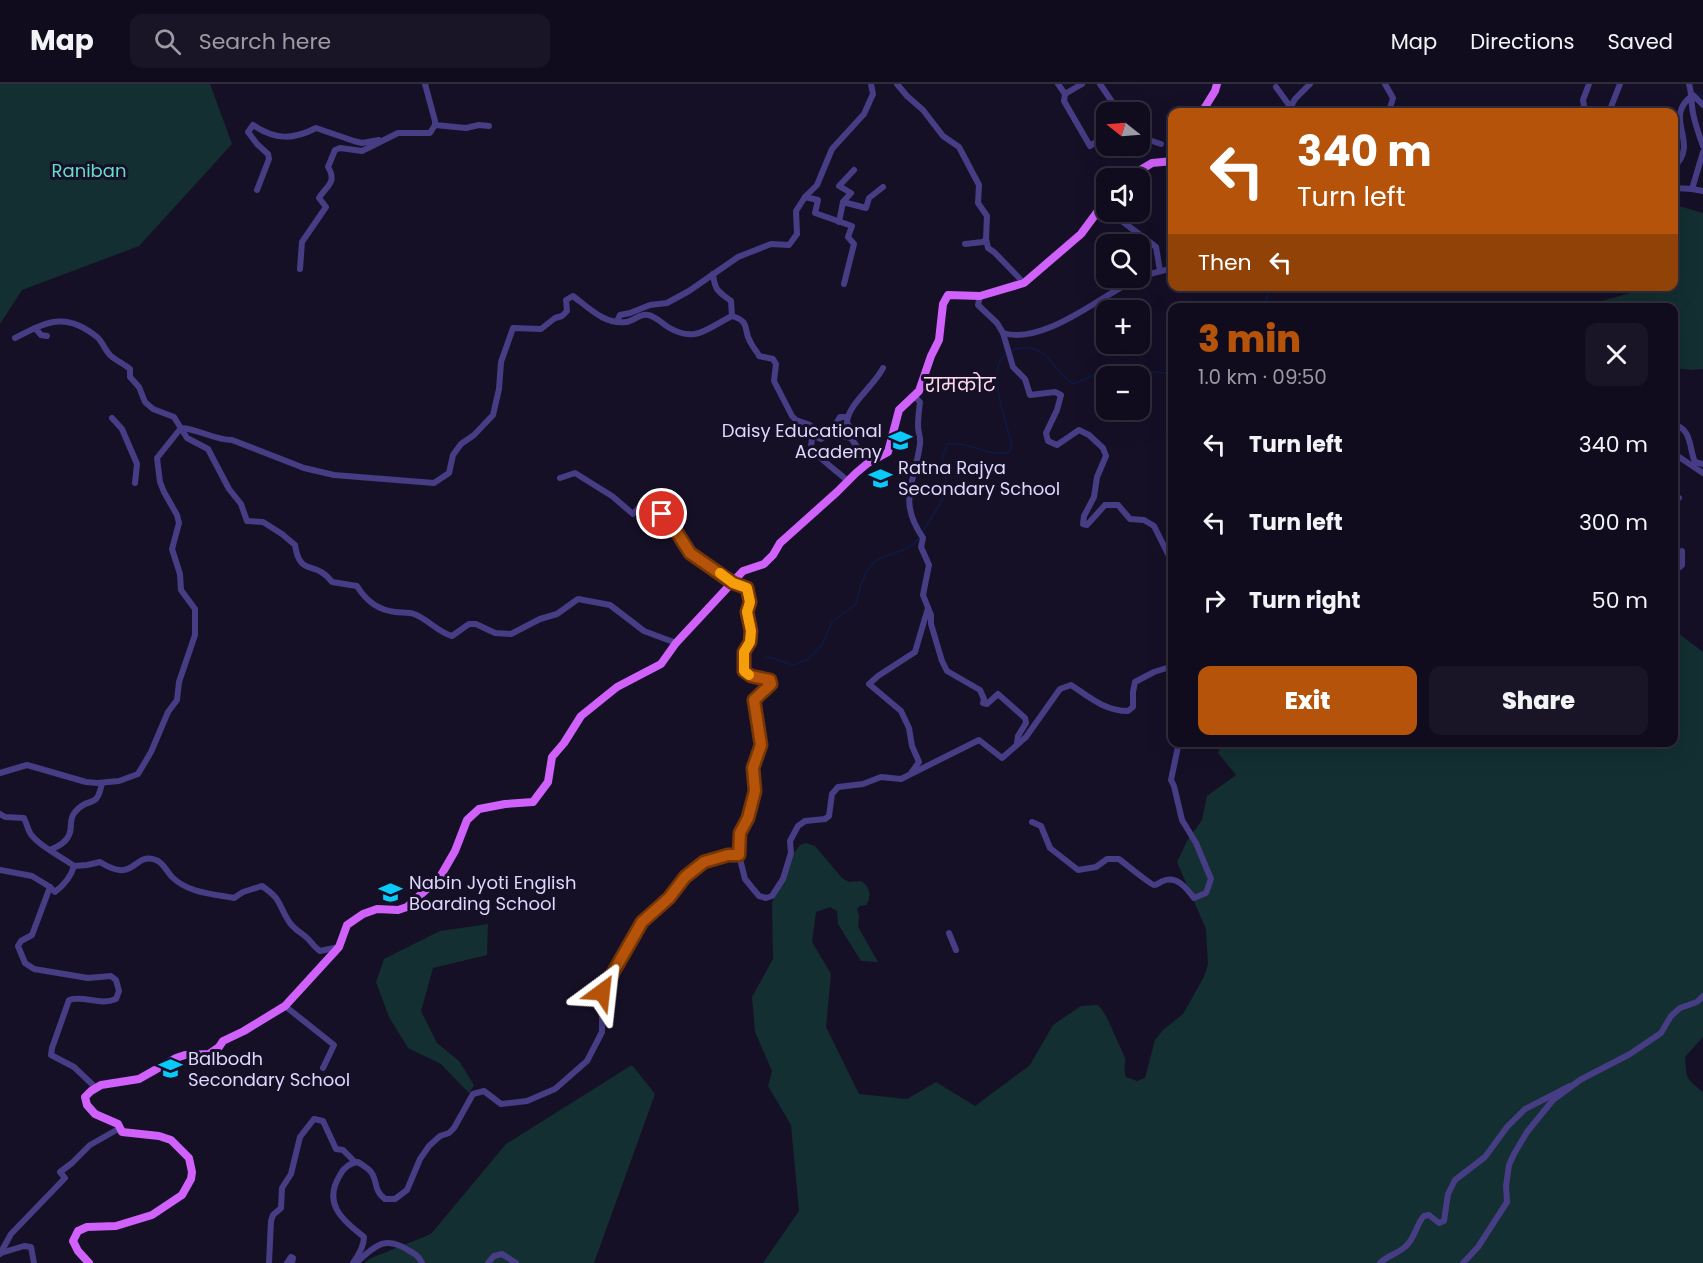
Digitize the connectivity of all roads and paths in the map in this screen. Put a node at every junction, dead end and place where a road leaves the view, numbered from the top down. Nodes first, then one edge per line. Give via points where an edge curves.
1 (425, 84) edge
2 (871, 84) edge
3 (897, 84) edge
4 (1058, 84) edge
5 (1082, 84) edge
6 (1100, 84) edge
7 (1217, 84) edge
8 (1310, 84) edge
9 (1385, 84) edge
10 (1589, 84) edge
11 (1620, 84) edge
12 (1689, 84) edge
13 (1276, 87) dead end
14 (1065, 94) junction
15 (1693, 95) junction
16 (1112, 102) edge
17 (1703, 105) edge
18 (1204, 108) edge
19 (1289, 108) edge
20 (1292, 108) edge
21 (1390, 108) edge
22 (1584, 108) edge
23 (1611, 108) edge
24 (435, 125) junction
25 (489, 126) dead end
26 (380, 140) junction
27 (1150, 140) edge
28 (1096, 142) edge
29 (1161, 144) dead end
30 (1703, 146) edge
31 (1703, 152) edge
32 (1168, 161) edge
33 (1678, 161) edge
34 (1144, 168) edge
35 (1701, 169) edge
36 (854, 170) dead end
37 (883, 187) dead end
38 (1678, 188) edge
39 (1692, 189) junction
40 (257, 190) dead end
41 (1703, 191) edge
42 (805, 197) junction
43 (843, 202) junction
44 (1096, 214) edge
45 (839, 222) junction
46 (1124, 222) edge
47 (986, 239) junction
48 (965, 244) dead end
49 (300, 269) dead end
50 (1168, 269) edge
51 (1160, 271) junction
52 (713, 273) junction
53 (1024, 283) junction
54 (844, 284) dead end
55 (980, 296) junction
56 (732, 316) junction
57 (617, 321) junction
58 (35, 328) junction
59 (1003, 333) junction
60 (47, 336) dead end
61 (15, 338) dead end
62 (883, 368) dead end
63 (914, 396) junction
64 (847, 417) junction
65 (112, 418) dead end
66 (1678, 426) edge
67 (181, 428) junction
68 (830, 433) junction
69 (812, 435) junction
70 (851, 438) junction
71 (1678, 457) edge
72 (868, 463) junction
73 (1703, 464) edge
74 (1703, 473) edge
75 (560, 478) dead end
76 (848, 481) junction
77 (135, 483) dead end
78 (1682, 551) dead end
79 (1168, 554) edge
80 (1678, 568) edge
81 (733, 583) junction
82 (928, 608) junction
83 (676, 643) junction
84 (1168, 668) edge
85 (1017, 743) junction
86 (1178, 747) edge
87 (0, 772) edge
88 (910, 774) junction
89 (102, 783) junction
90 (0, 814) edge
91 (1032, 822) dead end
92 (50, 850) junction
93 (739, 855) junction
94 (74, 866) junction
95 (0, 870) edge
96 (50, 887) junction
97 (949, 933) dead end
98 (339, 947) junction
99 (956, 950) dead end
100 (1703, 996) edge
101 (285, 1006) junction
102 (323, 1068) dead end
103 (1574, 1085) junction
104 (95, 1087) junction
105 (120, 1128) junction
106 (355, 1162) junction
107 (0, 1253) edge
108 (34, 1263) edge
109 (89, 1263) edge
110 (269, 1263) edge
111 (287, 1263) edge
112 (292, 1263) edge
113 (354, 1263) edge
114 (422, 1263) edge
115 (488, 1263) edge
116 (516, 1263) edge
117 (1380, 1263) edge
118 (1463, 1263) edge

1 - 24 street
2 - 42 street via 873,94 864,114 832,149 817,185
3 - 47 street via 943,136 959,147 979,185 978,203 987,216
4 - 14 street
5 - 14 street
6 - 16 street
7 - 18 main road
8 - 20 street
9 - 21 street via 1394,98
10 - 22 street
11 - 23 street
12 - 15 street
13 - 19 street
14 - 28 street via 1064,101 1090,146
15 - 17 street
15 - 30 street via 1692,110
15 - 33 street via 1680,107 1684,152
24 - 25 street
24 - 26 street via 430,133 398,132
26 - 40 street via 363,143 316,128 281,138 253,125 248,132 268,154
26 - 49 street via 362,151 340,148 332,154 328,167 333,177 331,184 319,198 326,207 302,242
27 - 29 street
31 - 35 street
32 - 34 main road
35 - 39 street
36 - 43 street via 839,186 851,194
37 - 43 street via 869,198 866,208
38 - 39 street
39 - 41 street
42 - 45 street via 818,200 815,213
42 - 52 street via 796,211 797,234 789,245 771,244 753,250
43 - 45 street
44 - 53 main road via 1081,234
45 - 54 street via 852,226 848,237 854,244
46 - 51 street via 1156,247
47 - 48 street
47 - 53 street via 988,248
50 - 51 street
51 - 59 street via 1131,282 1083,312 1042,330 1020,336
52 - 56 street via 720,295 731,301
52 - 57 street via 667,303 620,315
53 - 55 main road
55 - 59 street via 978,305
55 - 63 main road via 946,297 939,340
56 - 57 street via 695,336 670,329 650,315
56 - 69 street via 745,323 759,356 773,359 778,392 796,420 810,425
57 - 67 street via 604,320 573,296 566,300 567,311 541,328 513,328 501,362 493,415 461,444 453,455 449,473 434,483 334,475 304,468 232,440
58 - 60 street
58 - 61 street
58 - 67 street via 67,321 84,327 111,356 130,369 130,377 145,402 174,417
59 - 79 street via 1013,367 1025,379 1030,395 1060,394 1046,433 1048,441 1057,445 1079,430 1106,451 1083,524 1087,525 1105,505 1118,505 1130,519 1154,526
62 - 64 street
63 - 72 main road via 900,410 888,452
63 - 82 street via 920,402 921,443 909,489 910,508 929,565 923,595
64 - 68 street via 840,417
64 - 70 street
65 - 77 street via 122,429 137,464
66 - 73 street via 1689,437 1695,462
67 - 83 street via 187,438 208,449 247,520 263,522 282,534 295,545 296,558 305,567 325,573 332,582 357,586 376,607 415,614 452,636 470,624 511,634 557,614 578,599 610,605 644,631
67 - 89 street via 157,458 160,482 179,523 172,549 181,590 195,609 195,635 177,700 138,774
68 - 69 street via 821,439
68 - 70 street
69 - 76 street via 811,447 818,456
70 - 72 street
71 - 74 street
72 - 76 main road
75 - 81 street via 575,472 633,514 649,500 690,553
76 - 81 main road via 780,543 764,564 743,571
78 - 80 street via 1682,565
81 - 83 main road
81 - 93 street via 747,588 750,595 747,612 751,631 744,652 744,671 770,680 771,684 754,700 761,745 753,768 755,791 740,833
82 - 85 street via 947,671 980,690 983,703 998,694 1025,718
82 - 88 street via 915,652 869,684 901,711 909,728 919,762
83 - 98 main road via 661,664 617,687 581,716 552,757 548,782 533,802 479,809 467,820 440,877 407,907 377,909 347,925
84 - 85 street via 1135,682 1133,707 1128,711 1109,709 1071,685 1060,689 1026,737
85 - 88 street via 1002,758 979,740
86 - 91 street via 1171,780 1182,820 1210,879 1206,893 1194,898 1173,879 1164,880 1158,888 1119,859 1107,859 1096,867 1078,870 1050,848 1041,826
87 - 89 street via 27,765
88 - 93 street via 901,779 881,777 838,787 832,794 829,816 805,821 795,830 783,879 772,896 759,896 745,879
89 - 92 street via 99,797 76,810 70,820 69,835
90 - 92 street via 24,818 34,838
92 - 94 street
93 - 106 street via 714,858 697,866 642,922 600,996 600,1038 587,1062 563,1083 515,1104 501,1104 484,1091 473,1094 454,1128 429,1146 410,1185 395,1199 381,1196 372,1172
94 - 96 street via 62,886 55,892
94 - 98 street via 100,862 118,871 155,859 189,889 234,898 262,886 278,899 287,920 314,947 320,951
95 - 96 street via 32,876
96 - 104 street via 32,935 18,946 25,963 34,969 88,978 111,976 116,980 116,999 69,1000 52,1048 51,1055 74,1067
97 - 99 street
98 - 101 main road
100 - 103 street via 1671,1016 1662,1033
101 - 102 street via 334,1045
101 - 104 main road via 223,1041 209,1054 185,1055 139,1079
103 - 117 street via 1535,1102 1518,1115 1485,1156 1455,1180 1448,1194 1444,1221 1439,1223 1429,1215 1424,1216 1405,1248
103 - 118 street via 1553,1100 1527,1132 1509,1165 1507,1202
104 - 105 main road via 85,1097 87,1105
105 - 107 street via 90,1145 60,1172 65,1178 11,1234
105 - 109 main road via 122,1132 171,1140 189,1158 191,1179 182,1195 146,1218 78,1231 73,1241
106 - 110 street via 343,1150 336,1149 322,1121 314,1119 304,1130 291,1174 282,1188 281,1208 271,1221
106 - 113 street via 341,1172 332,1193 343,1221 364,1237
107 - 108 street via 24,1245 31,1247
111 - 112 street via 291,1257
113 - 114 street via 387,1241 420,1257
115 - 116 street via 502,1254

